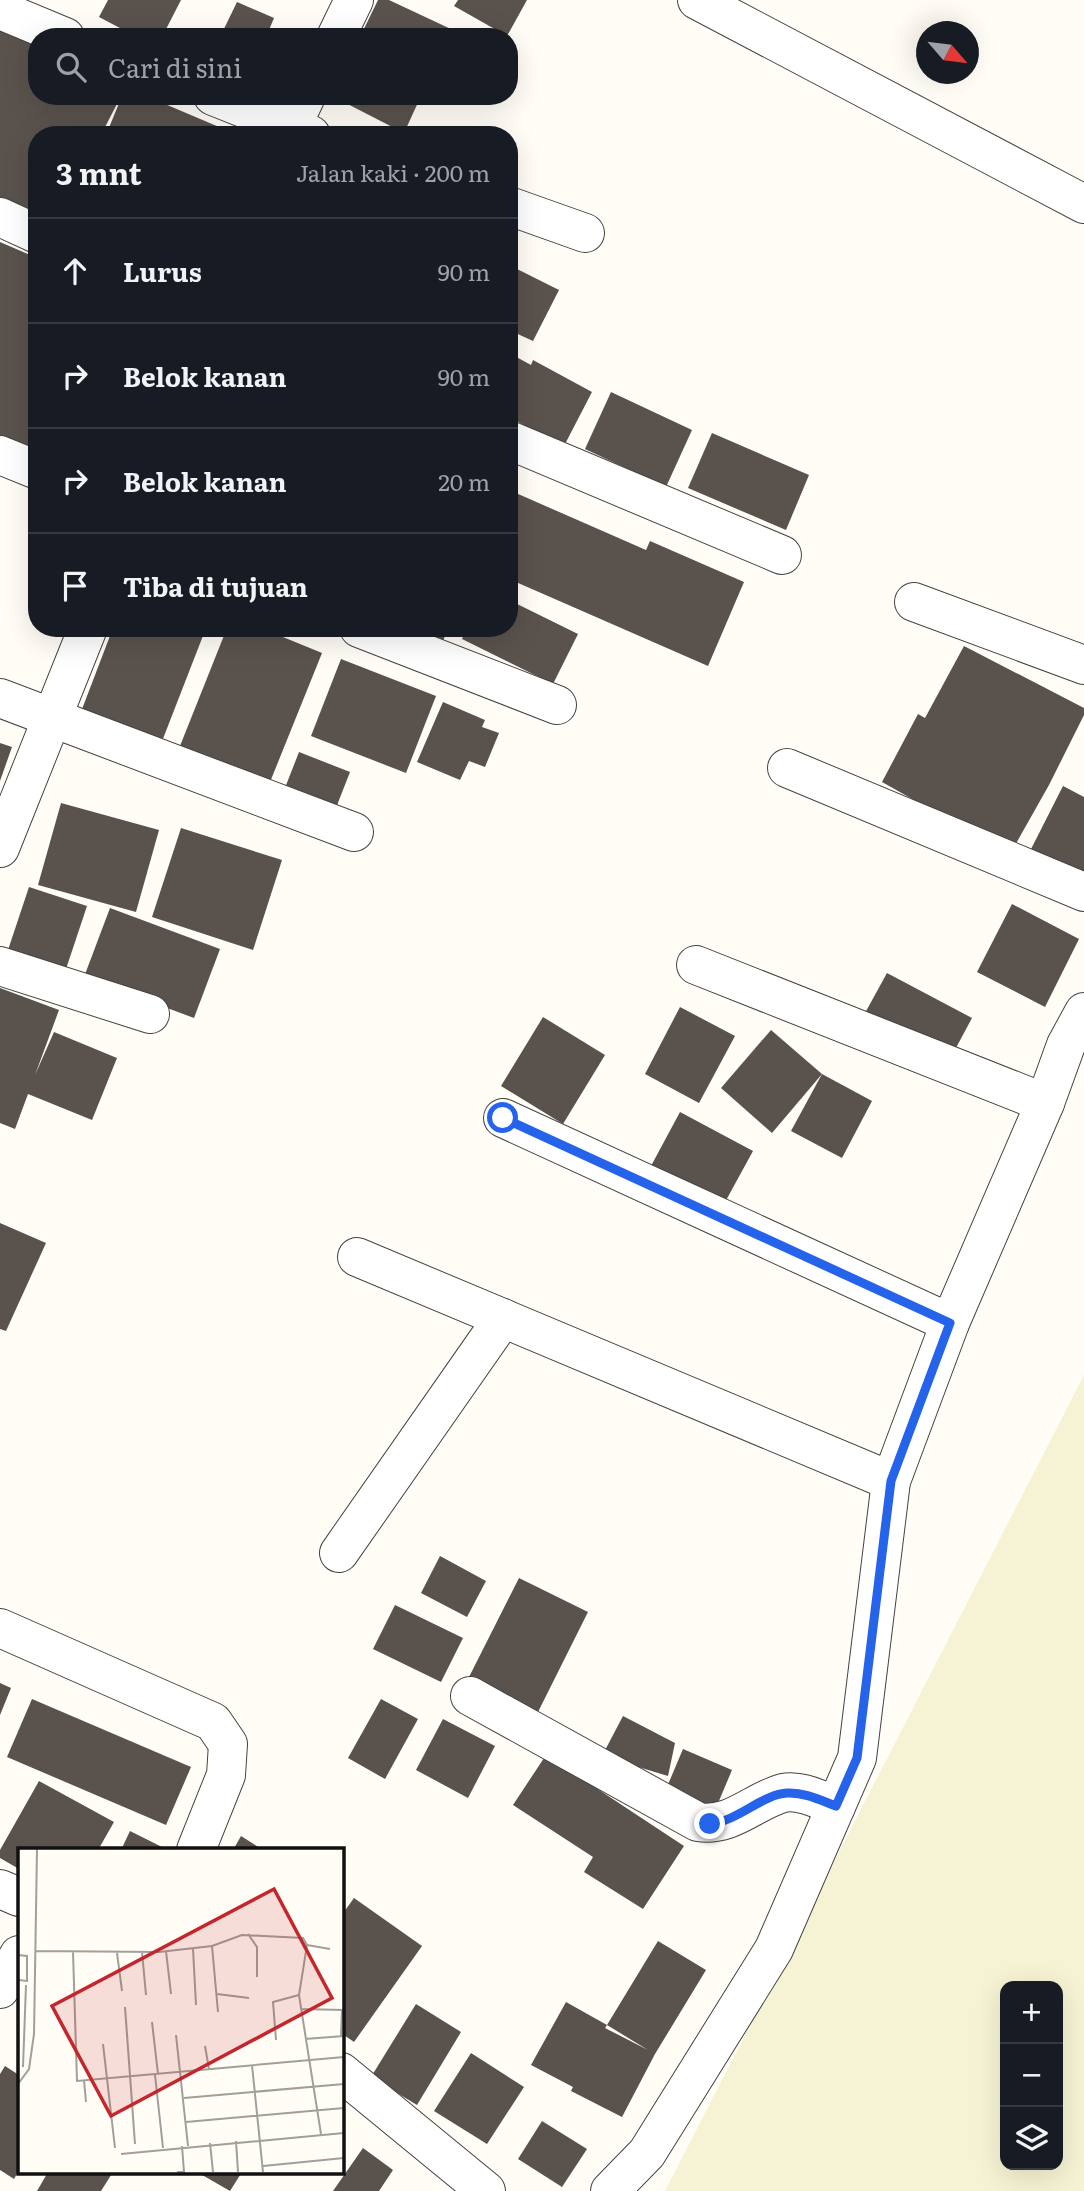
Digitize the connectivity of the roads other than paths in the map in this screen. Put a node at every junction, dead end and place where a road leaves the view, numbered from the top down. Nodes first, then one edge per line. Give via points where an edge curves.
1 (355, 0) edge
2 (697, 0) edge
3 (0, 10) edge
4 (43, 28) edge
5 (341, 28) edge
6 (242, 105) edge
7 (299, 123) edge
8 (1084, 204) edge
9 (518, 209) edge
10 (0, 217) edge
11 (28, 230) edge
12 (585, 233) dead end
13 (518, 444) edge
14 (0, 456) edge
15 (28, 467) edge
16 (782, 555) dead end
17 (914, 601) dead end
18 (84, 637) edge
19 (382, 637) edge
20 (1084, 665) edge
21 (0, 698) edge
22 (557, 705) dead end
23 (52, 718) junction
24 (787, 768) dead end
25 (354, 832) dead end
26 (0, 848) edge
27 (1084, 892) edge
28 (696, 965) dead end
29 (0, 966) edge
30 (1084, 1012) edge
31 (150, 1014) dead end
32 (1045, 1103) junction
33 (503, 1118) dead end
34 (357, 1257) dead end
35 (503, 1318) junction
36 (950, 1323) junction
37 (891, 1481) junction
38 (339, 1553) dead end
39 (0, 1628) edge
40 (470, 1696) dead end
41 (836, 1806) junction
42 (197, 1848) edge
43 (0, 1889) edge
44 (18, 1897) edge
45 (18, 1957) edge
46 (0, 1989) edge
47 (343, 2074) edge
48 (485, 2191) edge
49 (610, 2191) edge

1 - 5 street
2 - 8 street
3 - 4 street
6 - 7 street
9 - 12 street
10 - 11 street
13 - 16 street
14 - 15 street
17 - 20 street
18 - 23 street
19 - 22 street
21 - 23 street
23 - 25 street
23 - 26 street
24 - 27 street
28 - 32 street
29 - 31 street
30 - 32 street via 1066,1045
32 - 36 street
33 - 36 street
34 - 35 street
35 - 37 street
35 - 38 street
36 - 37 street
37 - 41 street via 857,1758
39 - 42 street via 213,1721 228,1744 226,1775
40 - 41 street via 698,1822 721,1822 785,1793 805,1794
41 - 49 street via 774,1949 647,2153
43 - 44 street
45 - 46 street
47 - 48 street

